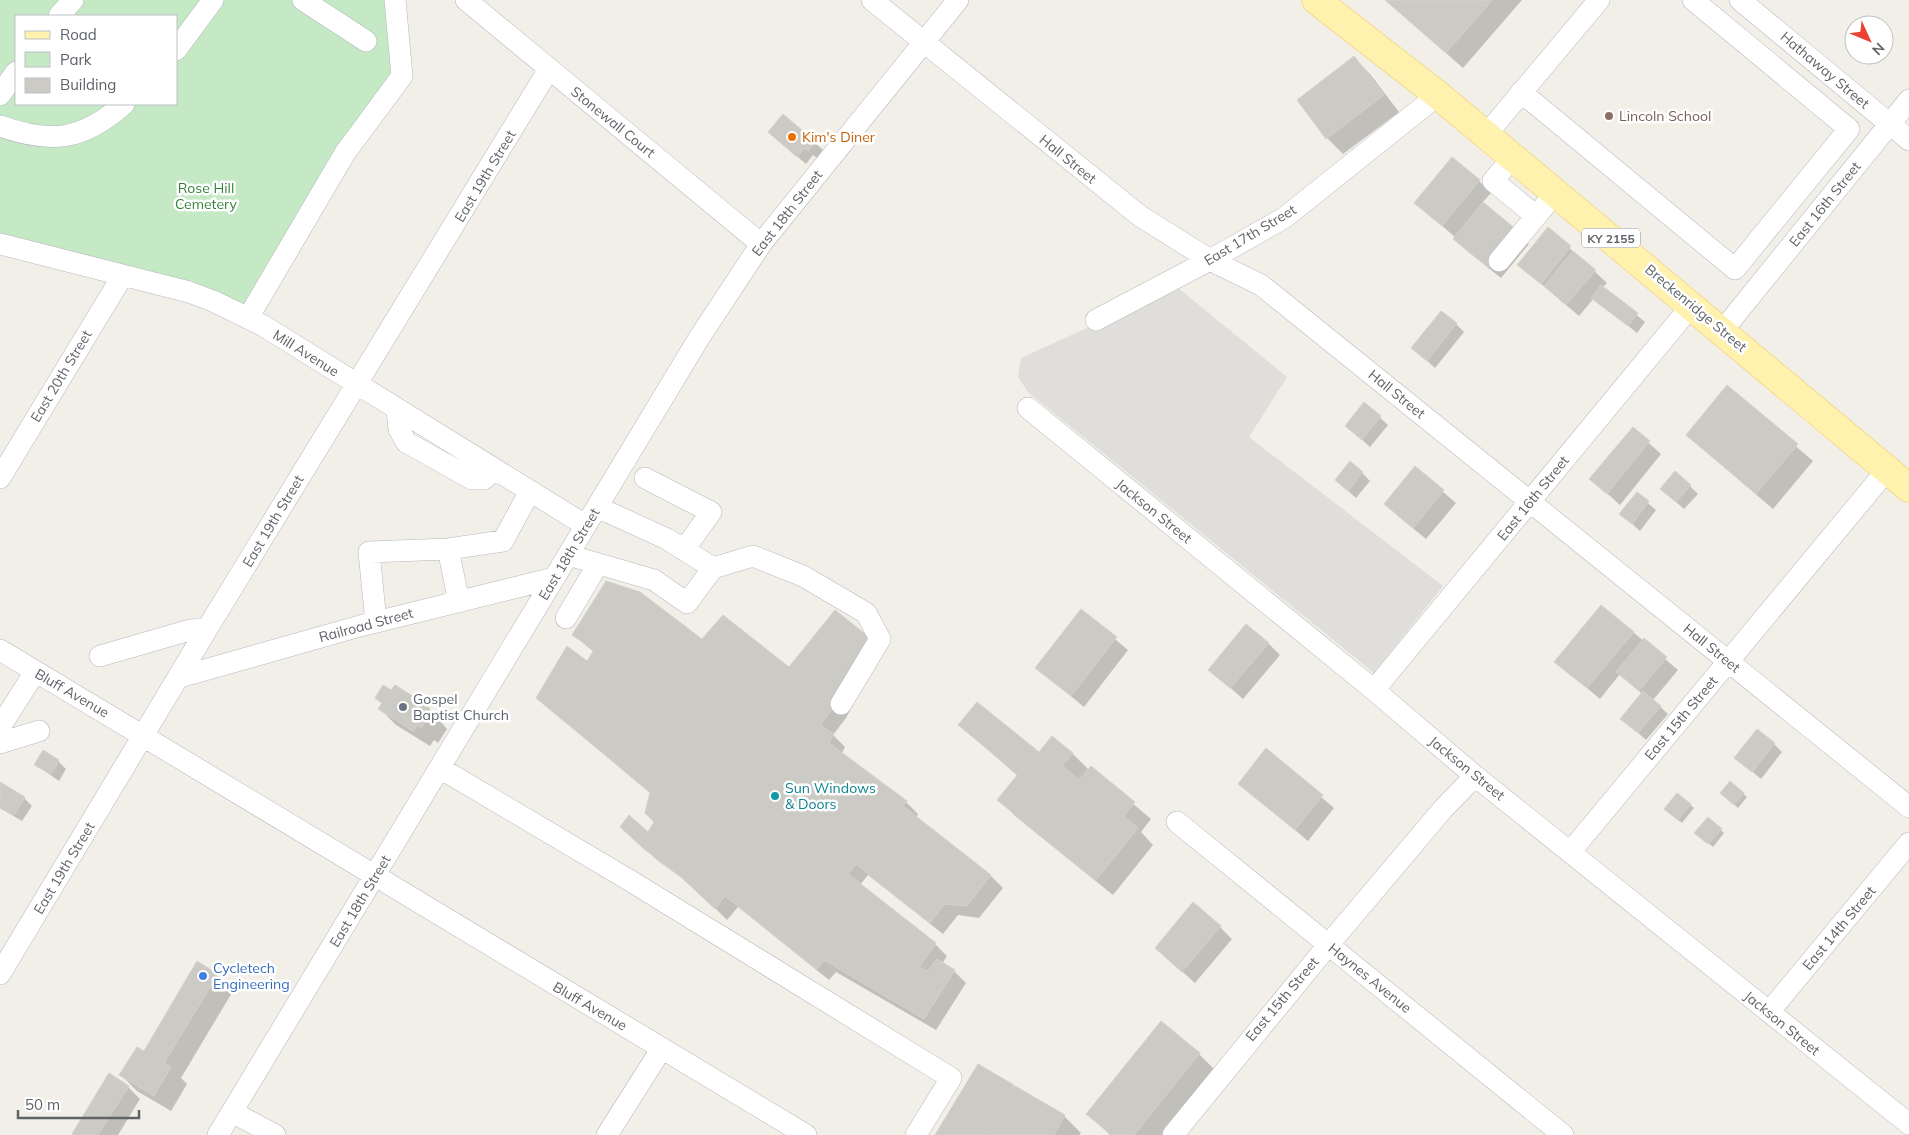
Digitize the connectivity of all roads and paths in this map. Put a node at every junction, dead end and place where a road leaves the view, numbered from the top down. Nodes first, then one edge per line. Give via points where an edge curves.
1 (73, 0) edge
2 (213, 0) edge
3 (303, 0) edge
4 (395, 0) edge
5 (466, 0) edge
6 (872, 0) edge
7 (958, 0) edge
8 (1316, 0) edge
9 (1599, 0) edge
10 (1693, 0) edge
11 (1740, 0) edge
12 (60, 15) edge
13 (1758, 15) junction
14 (1739, 38) junction
15 (366, 41) dead end
16 (923, 42) junction
17 (178, 47) edge
18 (549, 69) junction
19 (15, 73) edge
20 (1521, 92) junction
21 (0, 95) edge
22 (1438, 95) junction
23 (1909, 100) edge
24 (122, 105) edge
25 (1889, 124) junction
26 (0, 126) edge
27 (1486, 135) junction
28 (1909, 140) edge
29 (1513, 157) junction
30 (1556, 192) junction
31 (1536, 216) junction
32 (0, 244) edge
33 (761, 244) junction
34 (1210, 260) junction
35 (1499, 261) dead end
36 (123, 275) junction
37 (1692, 305) junction
38 (248, 318) junction
39 (1096, 320) dead end
40 (1723, 330) junction
41 (356, 384) junction
42 (1028, 408) dead end
43 (0, 478) edge
44 (645, 478) dead end
45 (1902, 478) edge
46 (530, 491) junction
47 (1530, 501) junction
48 (597, 507) junction
49 (586, 525) junction
50 (448, 549) junction
51 (684, 550) junction
52 (568, 555) junction
53 (598, 564) junction
54 (713, 568) junction
55 (554, 578) junction
56 (459, 602) junction
57 (566, 618) dead end
58 (376, 622) junction
59 (207, 629) junction
60 (0, 650) edge
61 (100, 656) dead end
62 (1728, 661) junction
63 (35, 672) junction
64 (180, 677) junction
65 (1374, 690) junction
66 (841, 704) dead end
67 (0, 727) edge
68 (39, 731) dead end
69 (144, 735) junction
70 (0, 743) edge
71 (440, 768) junction
72 (1475, 776) junction
73 (1909, 806) edge
74 (1177, 822) dead end
75 (1909, 843) edge
76 (1571, 851) junction
77 (375, 875) junction
78 (1328, 944) junction
79 (0, 974) edge
80 (1769, 1012) junction
81 (662, 1048) junction
82 (232, 1112) junction
83 (1909, 1124) edge
84 (218, 1135) edge
85 (275, 1135) edge
86 (607, 1135) edge
87 (806, 1135) edge
88 (916, 1135) edge
89 (1173, 1135) edge
90 (1563, 1135) edge

1 - 12 street
2 - 17 street
3 - 15 street
4 - 38 street via 402,76 346,153
5 - 18 street, Stonewall Court
6 - 16 street, Hall Street
7 - 16 street, East 18th Street
8 - 22 main road, Breckenridge Street / KY 2155
9 - 20 street
10 - 14 street
11 - 13 street, Hathaway Street
13 - 14 street
13 - 25 street, Hathaway Street
14 - 20 street via 1850,129 1735,269
16 - 33 street, East 18th Street
16 - 34 street, Hall Street via 1140,216
18 - 33 street, Stonewall Court
18 - 41 street, East 19th Street
19 - 21 street
20 - 27 street
22 - 27 main road, Breckenridge Street / KY 2155
22 - 34 street, East 17th Street via 1284,218
23 - 25 street, East 16th Street
24 - 26 street via 88,128 63,137 38,137
25 - 28 street, Hathaway Street
25 - 40 street, East 16th Street
27 - 29 main road, Breckenridge Street / KY 2155
29 - 30 main road, Breckenridge Street / KY 2155
29 - 31 street via 1492,180
30 - 31 street
30 - 37 main road, Breckenridge Street / KY 2155
31 - 35 street
32 - 36 street, Mill Avenue
33 - 48 street, East 18th Street via 699,338
34 - 39 street, East 17th Street
34 - 47 street, Hall Street via 1261,285
36 - 38 street, Mill Avenue via 188,292
36 - 43 street, East 20th Street
37 - 40 main road, Breckenridge Street / KY 2155
37 - 47 street, East 16th Street
38 - 41 street, Mill Avenue
40 - 45 main road, Breckenridge Street / KY 2155
41 - 46 street, Mill Avenue
41 - 59 street, East 19th Street
42 - 65 street, Jackson Street
44 - 51 street via 711,512
45 - 62 street, East 15th Street
46 - 49 street, Mill Avenue
46 - 50 street via 503,541
47 - 62 street, Hall Street
47 - 65 street, East 16th Street
48 - 49 street, East 18th Street
48 - 51 street
49 - 52 street, East 18th Street
50 - 56 street
50 - 58 street via 369,552
51 - 54 street
52 - 53 street
52 - 55 street, East 18th Street
53 - 54 street via 654,580 687,603
53 - 57 street
54 - 66 street via 753,556 803,576 866,614 880,639
55 - 56 street, Railroad Street
55 - 71 street, East 18th Street
56 - 58 street, Railroad Street
58 - 64 street, Railroad Street
59 - 61 street via 190,630
59 - 64 street, East 19th Street
60 - 63 street, Bluff Avenue
62 - 73 street, Hall Street
62 - 76 street, East 15th Street
63 - 67 street
63 - 69 street, Bluff Avenue
64 - 69 street, East 19th Street
65 - 72 street, Jackson Street
68 - 70 street
69 - 77 street, Bluff Avenue
69 - 79 street, East 19th Street
71 - 77 street, East 18th Street
71 - 88 street via 951,1078
72 - 76 street, Jackson Street
72 - 78 street, East 15th Street
74 - 78 street, Haynes Avenue
75 - 80 street, East 14th Street
76 - 80 street, Jackson Street via 1626,899
77 - 81 street, Bluff Avenue
77 - 82 street, East 18th Street
78 - 89 street, East 15th Street
78 - 90 street, Haynes Avenue
80 - 83 street, Jackson Street
81 - 86 street
81 - 87 street, Bluff Avenue
82 - 84 street, East 18th Street
82 - 85 street

